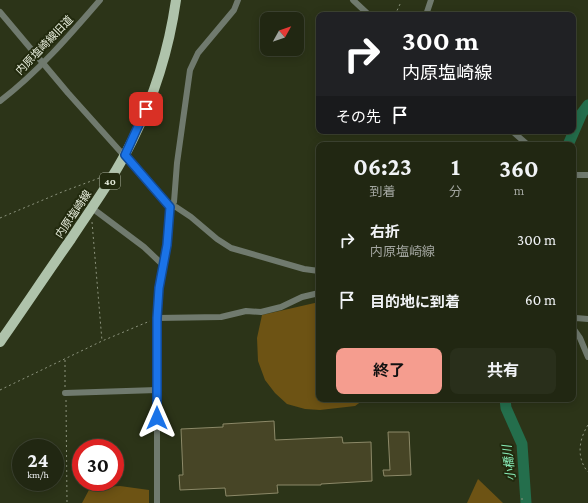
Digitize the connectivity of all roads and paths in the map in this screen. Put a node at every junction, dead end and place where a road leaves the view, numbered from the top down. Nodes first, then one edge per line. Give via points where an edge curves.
1 (100, 0) edge
2 (176, 0) edge
3 (238, 0) edge
4 (354, 0) edge
5 (431, 0) edge
6 (401, 2) dead end
7 (0, 12) edge
8 (366, 12) edge
9 (396, 12) edge
10 (427, 12) edge
11 (42, 63) junction
12 (0, 101) edge
13 (515, 134) edge
14 (525, 142) edge
15 (125, 155) junction
16 (576, 174) edge
17 (588, 175) edge
18 (110, 181) junction
19 (170, 207) junction
20 (89, 212) junction
21 (0, 218) edge
22 (163, 265) junction
23 (316, 271) edge
24 (316, 293) edge
25 (157, 318) junction
26 (576, 318) edge
27 (588, 318) edge
28 (576, 332) edge
29 (0, 342) edge
30 (102, 342) junction
31 (588, 357) edge
32 (65, 360) junction
33 (0, 390) edge
34 (157, 390) junction
35 (65, 393) junction
36 (588, 425) edge
37 (588, 472) edge
38 (522, 498) dead end
39 (67, 503) edge
40 (156, 503) edge
41 (522, 503) edge

1 - 11 street, 内原塩崎線旧道
2 - 15 main road, 内原塩崎線 / 40 via 161,66 146,109
3 - 19 street via 234,10 192,63 188,77 174,202
4 - 8 street
5 - 10 street
6 - 9 path
7 - 11 street
11 - 12 street, 内原塩崎線旧道
11 - 15 street
13 - 14 street
15 - 18 main road, 内原塩崎線 / 40
15 - 19 street
16 - 17 street
18 - 20 main road, 内原塩崎線 / 40
18 - 21 path via 102,177
19 - 22 street
19 - 23 street via 176,207 191,217 231,248
20 - 22 street via 144,247
20 - 29 main road, 内原塩崎線 / 40
20 - 30 path
22 - 25 street
24 - 25 street via 261,312 246,311 221,317
25 - 30 path
25 - 34 street
26 - 27 street
28 - 31 street
30 - 32 path
32 - 33 path
32 - 35 path
34 - 35 street
34 - 40 street
35 - 39 path
36 - 37 path via 580,447 582,461
38 - 41 path

